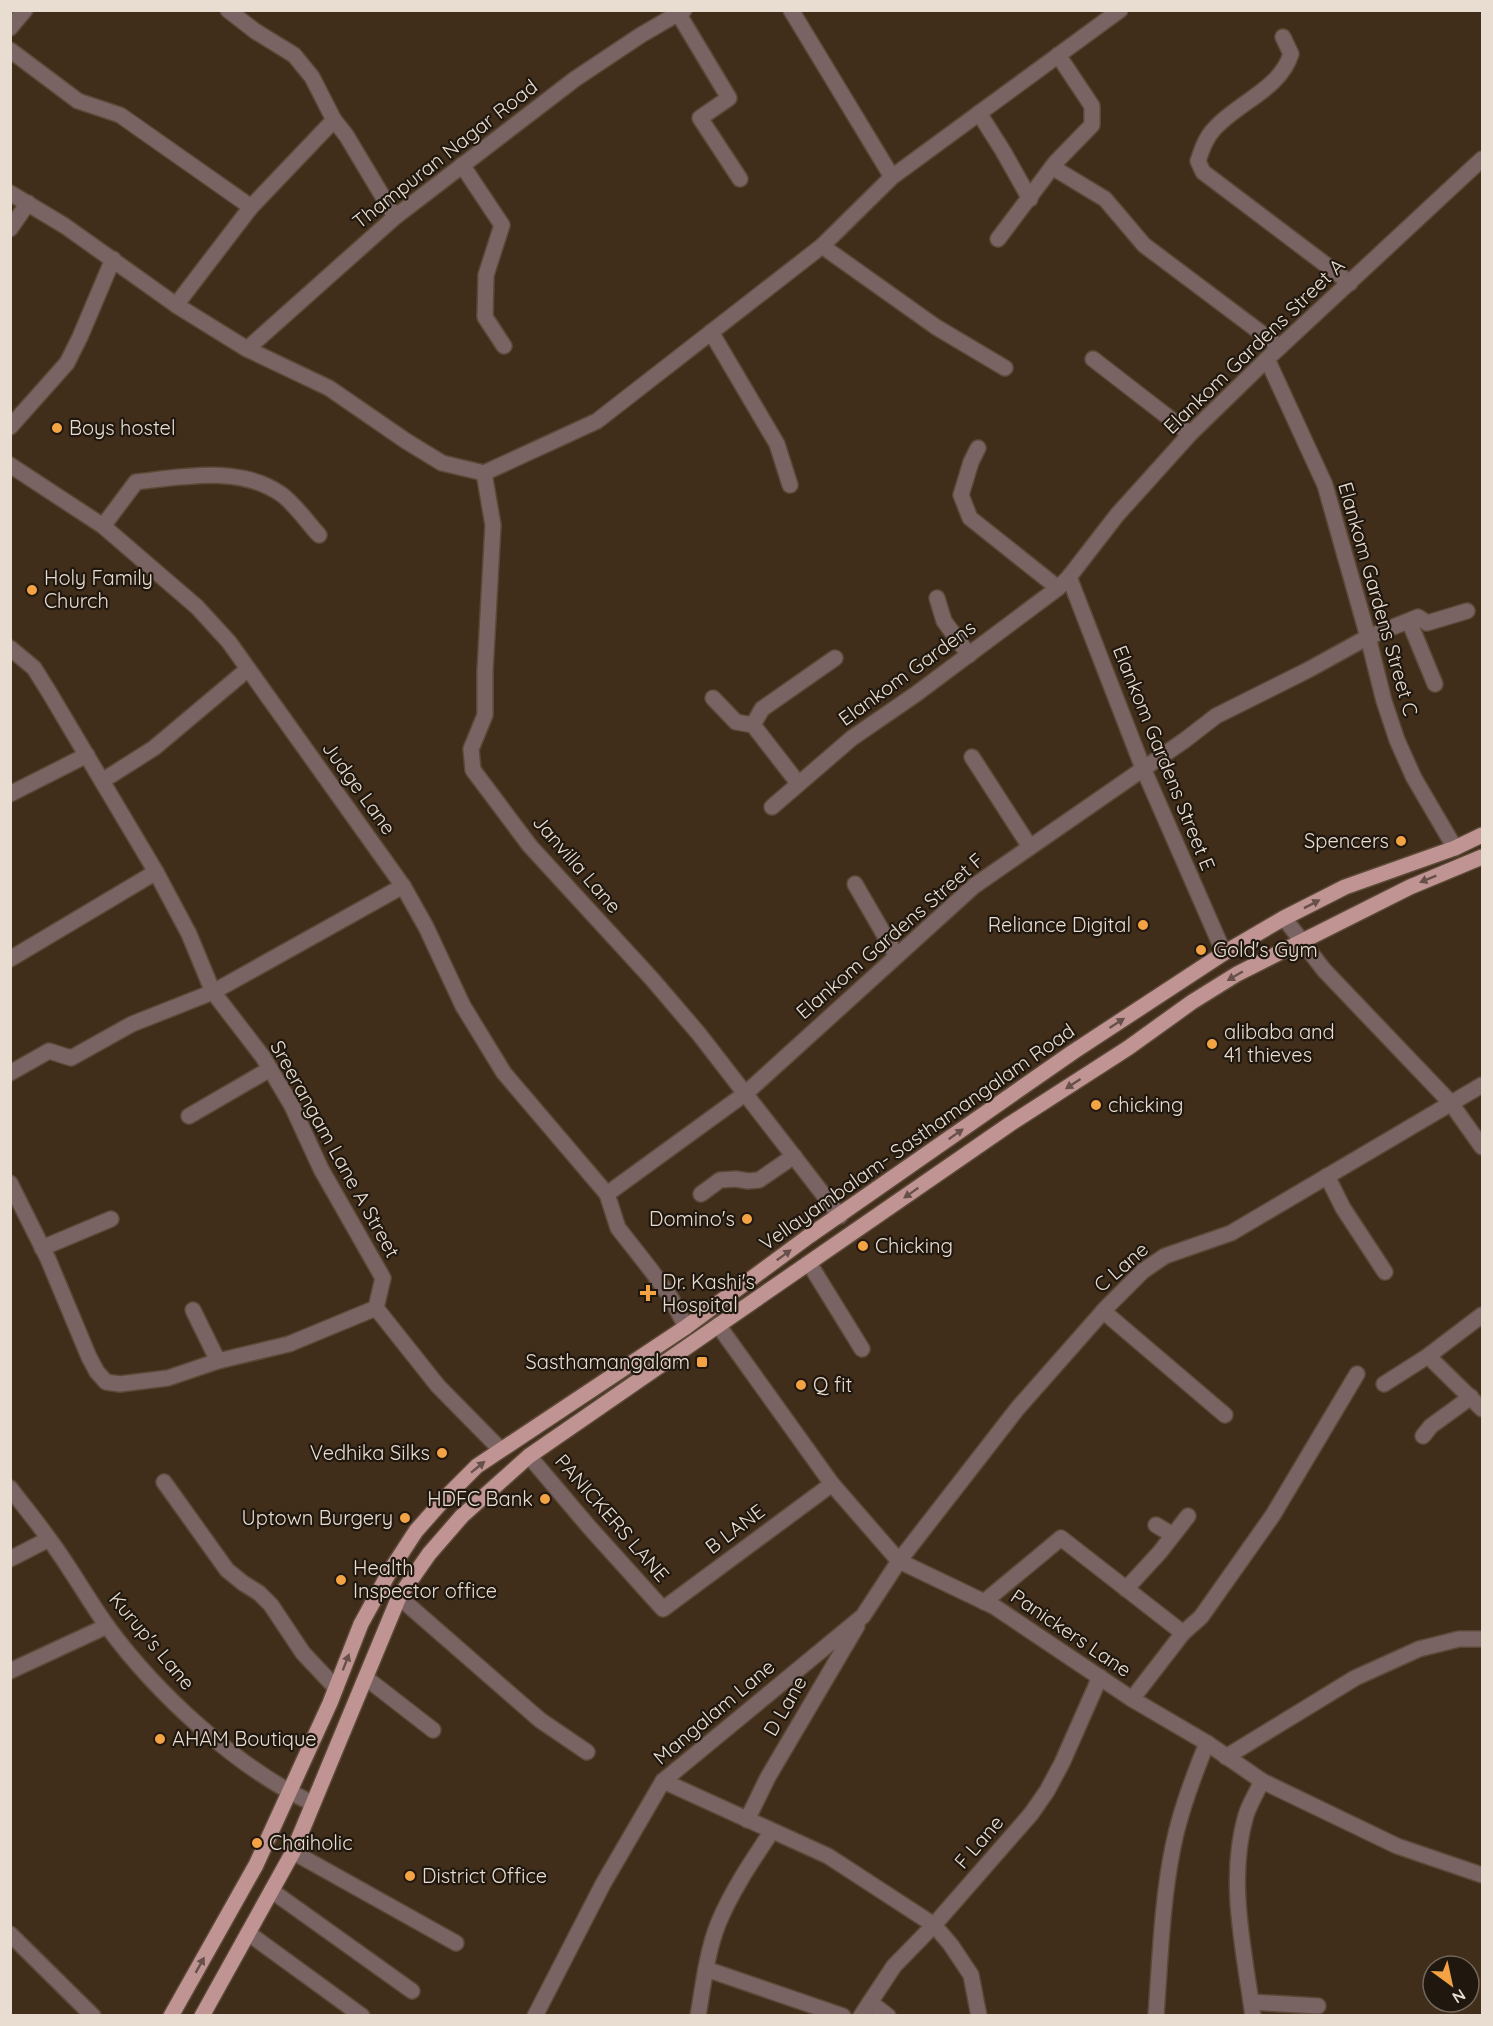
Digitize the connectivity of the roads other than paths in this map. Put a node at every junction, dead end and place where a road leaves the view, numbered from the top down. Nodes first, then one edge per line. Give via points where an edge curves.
1 (25, 10) edge
2 (228, 10) edge
3 (791, 10) edge
4 (1120, 10) edge
5 (681, 12) edge
6 (10, 28) edge
7 (1283, 38) dead end
8 (10, 50) edge
9 (1058, 55) junction
10 (979, 113) junction
11 (334, 120) junction
12 (1482, 159) edge
13 (462, 165) junction
14 (1052, 167) junction
15 (892, 177) junction
16 (740, 178) dead end
17 (10, 193) edge
18 (1030, 198) junction
19 (28, 204) junction
20 (251, 207) junction
21 (395, 217) junction
22 (10, 229) edge
23 (998, 238) dead end
24 (822, 246) junction
25 (113, 259) junction
26 (1350, 284) junction
27 (176, 304) junction
28 (711, 332) junction
29 (504, 346) dead end
30 (1280, 347) junction
31 (247, 349) junction
32 (1093, 359) dead end
33 (1267, 359) junction
34 (1005, 368) dead end
35 (10, 427) edge
36 (1190, 434) junction
37 (978, 448) dead end
38 (10, 465) edge
39 (484, 473) junction
40 (790, 484) dead end
41 (103, 526) junction
42 (319, 535) dead end
43 (1064, 583) junction
44 (937, 598) dead end
45 (1467, 611) dead end
46 (1409, 621) junction
47 (1368, 637) junction
48 (10, 648) edge
49 (969, 655) junction
50 (835, 658) dead end
51 (248, 669) junction
52 (1435, 684) dead end
53 (713, 698) dead end
54 (753, 725) junction
55 (87, 754) junction
56 (972, 757) dead end
57 (1143, 768) junction
58 (102, 781) junction
59 (798, 783) junction
60 (10, 794) edge
61 (772, 807) dead end
62 (1482, 836) edge
63 (1029, 847) junction
64 (1455, 848) junction
65 (1482, 857) edge
66 (156, 872) junction
67 (855, 884) dead end
68 (403, 886) junction
69 (1284, 918) junction
70 (1300, 942) junction
71 (1224, 953) junction
72 (896, 955) junction
73 (10, 959) edge
74 (213, 992) junction
75 (1139, 1008) junction
76 (1153, 1030) junction
77 (270, 1069) junction
78 (10, 1073) edge
79 (1482, 1085) edge
80 (746, 1093) junction
81 (1450, 1102) junction
82 (189, 1116) dead end
83 (1482, 1147) edge
84 (794, 1156) junction
85 (1327, 1176) junction
86 (10, 1183) edge
87 (607, 1194) junction
88 (701, 1194) dead end
89 (840, 1216) junction
90 (111, 1219) dead end
91 (42, 1248) junction
92 (809, 1263) junction
93 (1385, 1272) dead end
94 (376, 1308) junction
95 (193, 1310) dead end
96 (1103, 1311) junction
97 (1482, 1315) edge
98 (718, 1325) junction
99 (686, 1327) junction
100 (862, 1349) dead end
101 (1428, 1356) junction
102 (218, 1361) junction
103 (1357, 1374) dead end
104 (1384, 1384) dead end
105 (1471, 1397) junction
106 (1482, 1409) edge
107 (1225, 1415) dead end
108 (1423, 1436) dead end
109 (501, 1450) junction
110 (529, 1456) junction
111 (164, 1482) dead end
112 (832, 1484) junction
113 (10, 1488) edge
114 (1188, 1516) dead end
115 (1156, 1525) dead end
116 (1173, 1535) junction
117 (49, 1539) junction
118 (10, 1559) edge
119 (899, 1561) junction
120 (1126, 1589) junction
121 (399, 1598) junction
122 (984, 1602) junction
123 (663, 1609) joint
124 (863, 1616) junction
125 (107, 1626) junction
126 (1183, 1632) junction
127 (1482, 1639) edge
128 (10, 1671) edge
129 (1100, 1677) junction
130 (366, 1678) junction
131 (336, 1688) junction
132 (1132, 1699) junction
133 (433, 1730) dead end
134 (1207, 1743) junction
135 (587, 1752) dead end
136 (1226, 1757) junction
137 (663, 1781) junction
138 (1262, 1781) junction
139 (290, 1792) junction
140 (312, 1803) junction
141 (747, 1820) junction
142 (772, 1831) junction
143 (293, 1852) junction
144 (1482, 1875) edge
145 (272, 1891) junction
146 (934, 1925) junction
147 (248, 1933) junction
148 (10, 1934) edge
149 (456, 1943) dead end
150 (706, 1969) junction
151 (412, 1991) dead end
152 (870, 2002) junction
153 (1318, 2006) dead end
154 (1252, 2009) edge
155 (93, 2016) edge
156 (171, 2016) edge
157 (202, 2016) edge
158 (362, 2016) edge
159 (536, 2016) edge
160 (698, 2016) edge
161 (843, 2016) edge
162 (861, 2016) edge
163 (888, 2016) edge
164 (979, 2016) edge
165 (1156, 2016) edge

1 - 6 street
2 - 11 street via 294,55 312,77
3 - 15 street
4 - 9 street
5 - 13 street, Thampuran Nagar Road via 575,79
5 - 16 street via 729,98 700,118
7 - 26 street via 1291,54 1281,75 1213,129 1198,161 1210,178
8 - 20 street via 78,101 120,115
9 - 10 street
9 - 14 street via 1092,106 1092,125
10 - 15 street
10 - 18 street
11 - 20 street
11 - 21 street
12 - 26 street, Elankom Gardens Street A
13 - 21 street, Thampuran Nagar Road
13 - 29 street via 502,225 486,275 484,317
14 - 18 street
14 - 30 street via 1106,199 1144,245
15 - 24 street
17 - 19 street
18 - 23 street
19 - 22 street
19 - 25 street
20 - 27 street
21 - 31 street, Thampuran Nagar Road
24 - 28 street
24 - 34 street via 936,327
25 - 27 street
25 - 35 street via 66,363
26 - 30 street, Elankom Gardens Street A
27 - 31 street
28 - 39 street via 597,421
28 - 40 street via 777,444
30 - 33 street, Elankom Gardens Street A
31 - 39 street via 329,388 442,463
32 - 36 street
33 - 36 street, Elankom Gardens Street A
33 - 47 street, Elankom Gardens Street C via 1325,485
36 - 43 street, Elankom Gardens Street A via 1117,515
37 - 43 street via 962,495 970,518
38 - 41 street, Judge Lane
39 - 80 street, Janvilla Lane via 493,525 485,715 471,749 474,770 530,846 652,979
41 - 42 street via 136,482 200,475 248,479 281,494
41 - 51 street, Judge Lane via 198,607
43 - 49 street, Elankom Gardens
43 - 57 street, Elankom Gardens Street E
44 - 49 street via 944,621
45 - 46 street, Elankom Gardens Street F via 1427,623 1418,617
46 - 47 street, Elankom Gardens Street F
46 - 52 street
47 - 57 street, Elankom Gardens Street F via 1216,716
47 - 64 street, Elankom Gardens Street C via 1397,740 1414,778
48 - 55 street, Sreerangam Lane A Street via 34,668
49 - 59 street, Elankom Gardens via 852,738
50 - 54 street via 762,710
51 - 58 street via 154,748
51 - 68 street, Judge Lane
53 - 54 street via 736,722
54 - 59 street
55 - 58 street, Sreerangam Lane A Street
55 - 60 street
56 - 63 street
57 - 63 street, Elankom Gardens Street F
57 - 71 street, Elankom Gardens Street E
58 - 66 street, Sreerangam Lane A Street
59 - 61 street, Elankom Gardens
62 - 64 main road, Vellayambalam- Sasthamangalam Road
63 - 72 street, Elankom Gardens Street F via 974,886
69 -> 64 main road, Vellayambalam- Sasthamangalam Road via 1345,887
65 -> 70 main road, Vellayambalam- Sasthamangalam Road via 1410,887
66 - 73 street
66 - 74 street, Sreerangam Lane A Street via 189,934
67 - 72 street
68 - 74 street
68 - 87 street, Judge Lane via 463,1006 504,1073
69 - 70 street
69 - 71 main road, Vellayambalam- Sasthamangalam Road
70 -> 76 main road, Vellayambalam- Sasthamangalam Road via 1237,974
70 - 81 street
71 - 75 main road, Vellayambalam- Sasthamangalam Road
72 - 80 street, Elankom Gardens Street F
74 - 77 street, Sreerangam Lane A Street
74 - 78 street via 132,1024 71,1058 49,1051
75 - 76 main road
89 -> 75 main road, Vellayambalam- Sasthamangalam Road
76 -> 92 main road, Vellayambalam- Sasthamangalam Road
77 - 82 street
77 - 94 street, Sreerangam Lane A Street via 383,1278
79 - 81 street, C Lane
80 - 84 street, Janvilla Lane
80 - 87 street, Elankom Gardens Street F
81 - 83 street
81 - 85 street, C Lane
84 - 88 street via 759,1180 720,1180
84 - 89 street, Janvilla Lane
85 - 93 street
85 - 96 street, C Lane via 1231,1233 1165,1256 1143,1271
86 - 91 street
87 - 99 street via 618,1228 671,1298
99 -> 89 main road, Vellayambalam- Sasthamangalam Road
90 - 91 street
91 - 102 street via 88,1357 106,1382 168,1378
92 - 98 main road, Vellayambalam- Sasthamangalam Road
92 - 100 street
94 - 102 street via 289,1344
94 - 109 street via 438,1386
95 - 102 street
96 - 107 street
96 - 119 street, C Lane via 1017,1409
97 - 101 street
98 - 110 main road, Vellayambalam- Sasthamangalam Road
98 - 112 street, Panickers Lane
99 - 109 main road, Vellayambalam- Sasthamangalam Road
101 - 104 street
101 - 105 street
103 - 126 street via 1273,1515 1200,1617
105 - 106 street
105 - 108 street
131 -> 109 main road, Vellayambalam- Sasthamangalam Road via 361,1624 416,1531 477,1466
110 - 121 main road, Vellayambalam- Sasthamangalam Road via 462,1516 429,1554
110 - 123 street, PANICKERS LANE
111 - 131 street via 227,1570 271,1605 303,1653
112 - 119 street, Panickers Lane
112 - 123 street, B LANE
113 - 117 street, Kurup's Lane
114 - 116 street
115 - 116 street
116 - 120 street
117 - 118 street
117 - 125 street, Kurup's Lane
119 - 122 street, Panickers Lane
119 - 124 street, Mangalam Lane
120 - 122 street via 1061,1538
120 - 126 street
121 - 130 main road, Vellayambalam- Sasthamangalam Road
121 - 135 street via 540,1720
122 - 129 street, Panickers Lane
124 - 137 street, Mangalam Lane
124 - 141 street, D Lane
125 - 128 street
125 - 139 street, Kurup's Lane via 159,1688 217,1742
126 - 132 street
127 - 136 street via 1459,1639 1419,1649 1354,1678
129 - 132 street, Panickers Lane
129 - 146 street, F Lane via 1047,1791
130 - 133 street
130 - 140 main road, Vellayambalam- Sasthamangalam Road
131 - 139 main road, Vellayambalam- Sasthamangalam Road
132 - 134 street, Panickers Lane
134 - 136 street, Panickers Lane
134 - 165 street via 1188,1788 1173,1848
136 - 138 street, Panickers Lane
137 - 141 street
137 - 159 street, Mangalam Lane via 603,1884
138 - 144 street, Panickers Lane via 1398,1846
138 - 154 street via 1246,1814 1237,1859 1238,1905
139 - 140 street, Kurup's Lane
156 -> 139 main road, Vellayambalam- Sasthamangalam Road via 256,1865
140 - 143 main road, Vellayambalam- Sasthamangalam Road
141 - 142 street
142 - 146 street via 828,1856
142 - 150 street via 737,1883 717,1926
143 - 145 main road, Vellayambalam- Sasthamangalam Road
143 - 149 street
145 - 147 main road, Vellayambalam- Sasthamangalam Road
145 - 151 street
146 - 152 street, F Lane via 894,1966
146 - 164 street via 971,1975
147 - 157 main road, Vellayambalam- Sasthamangalam Road
147 - 158 street
148 - 155 street
150 - 160 street
150 - 161 street
152 - 162 street, F Lane
152 - 163 street
153 - 154 street

